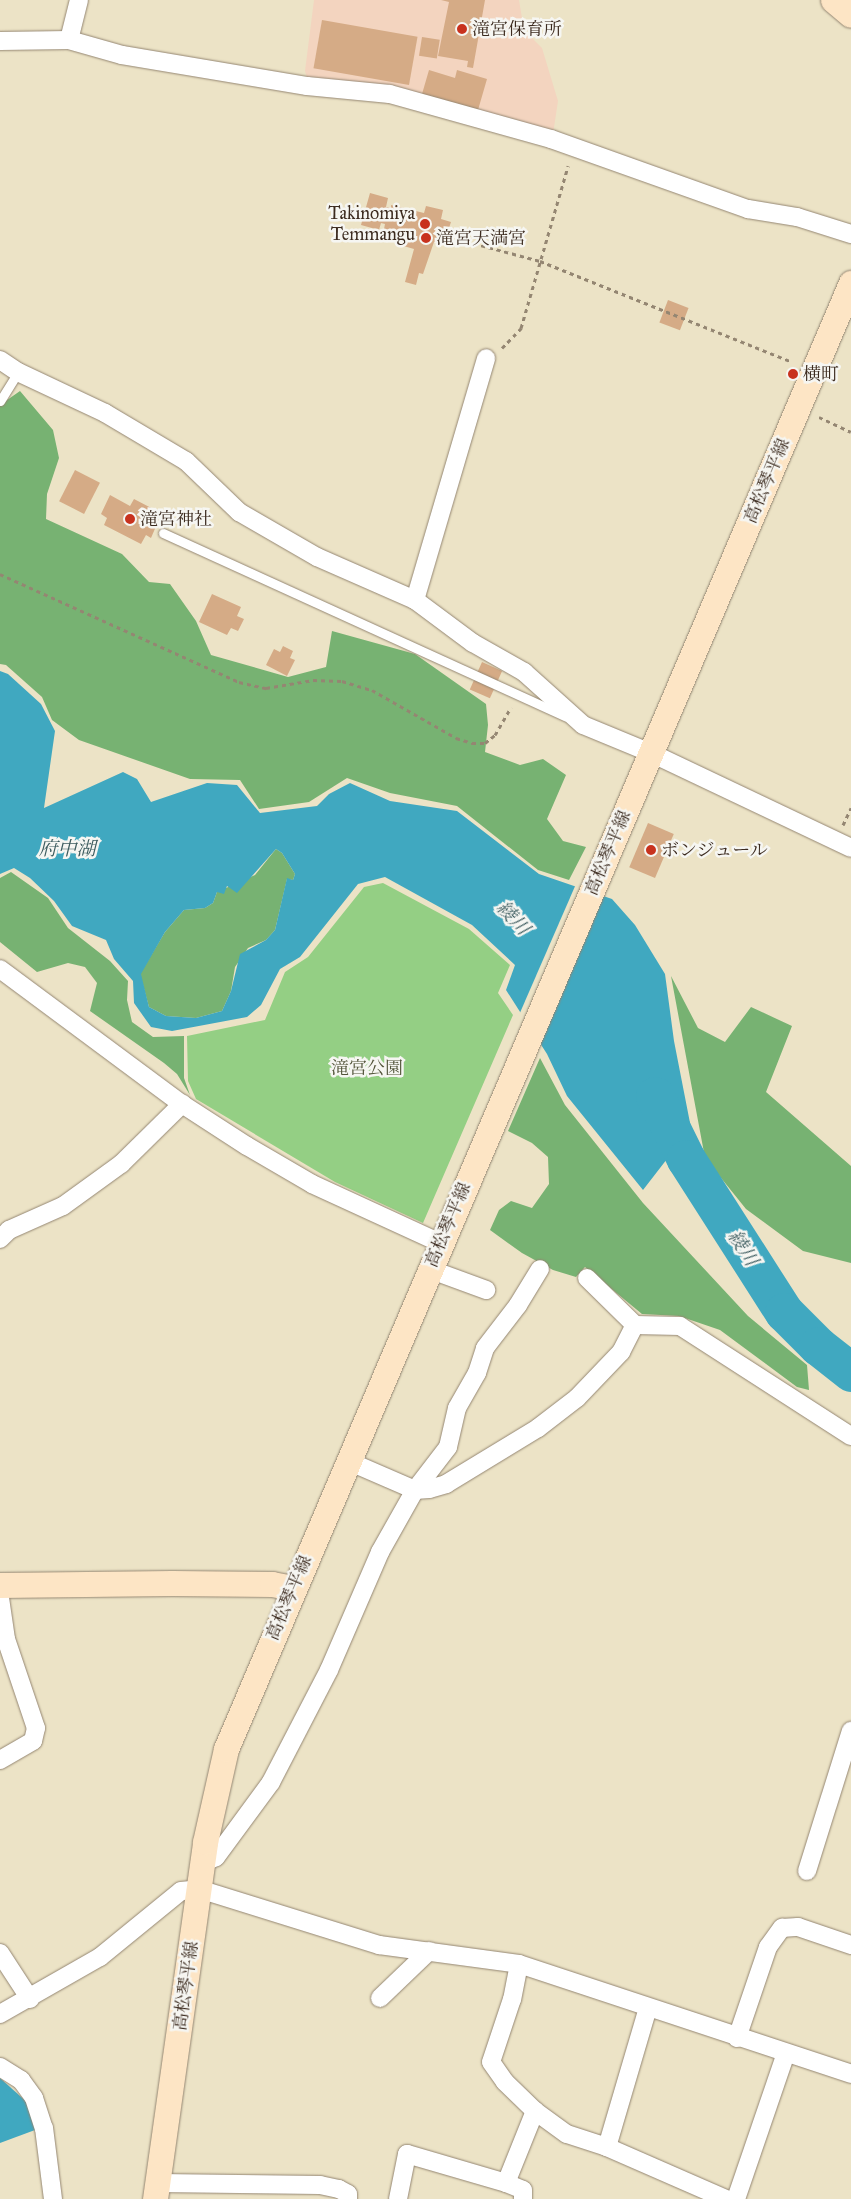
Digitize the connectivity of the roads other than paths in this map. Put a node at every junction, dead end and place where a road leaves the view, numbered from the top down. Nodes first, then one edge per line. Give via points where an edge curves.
1 (79, 0) edge
2 (833, 0) edge
3 (851, 15) edge
4 (69, 40) junction
5 (0, 41) edge
6 (851, 234) edge
7 (851, 283) edge
8 (486, 358) dead end
9 (0, 360) edge
10 (18, 372) junction
11 (0, 401) edge
12 (163, 533) dead end
13 (415, 600) junction
14 (583, 725) junction
15 (651, 753) junction
16 (851, 848) edge
17 (0, 969) edge
18 (182, 1104) junction
19 (0, 1239) edge
20 (440, 1243) junction
21 (429, 1269) junction
22 (540, 1269) dead end
23 (587, 1278) dead end
24 (486, 1290) dead end
25 (635, 1326) junction
26 (851, 1436) edge
27 (348, 1461) junction
28 (416, 1490) junction
29 (0, 1585) edge
30 (292, 1588) junction
31 (0, 1598) edge
32 (851, 1731) edge
33 (0, 1760) edge
34 (202, 1863) junction
35 (807, 1871) dead end
36 (199, 1889) junction
37 (851, 1944) edge
38 (429, 1952) junction
39 (0, 1953) edge
40 (519, 1964) junction
41 (30, 1998) junction
42 (380, 1998) dead end
43 (648, 2008) junction
44 (0, 2014) edge
45 (737, 2038) junction
46 (786, 2053) junction
47 (0, 2067) edge
48 (851, 2074) edge
49 (535, 2111) junction
50 (607, 2147) junction
51 (506, 2183) junction
52 (157, 2191) edge
53 (53, 2199) edge
54 (348, 2199) edge
55 (398, 2199) edge
56 (523, 2199) edge
57 (726, 2199) edge
58 (736, 2199) edge

1 - 4 street
2 - 3 main road
4 - 5 street
4 - 6 street via 122,55 307,86 390,94 551,139 748,209 797,218
7 - 15 main road, 高松琴平線
8 - 13 street
9 - 10 street
10 - 11 lane
10 - 13 street via 106,413 186,461 239,512 278,535 317,557
12 - 14 lane
13 - 14 street via 472,644 524,672
14 - 15 street
15 - 16 street
15 - 20 main road, 高松琴平線
17 - 18 street
18 - 19 street via 121,1164 64,1206 8,1230
18 - 20 street via 312,1184
20 - 21 main road, 高松琴平線
21 - 24 street
21 - 27 main road, 高松琴平線
22 - 28 street via 518,1305 484,1348 477,1373 457,1408 448,1447
23 - 25 street
25 - 26 street via 680,1326
25 - 28 street via 621,1352 576,1398 538,1428 446,1484
27 - 28 street
27 - 30 main road, 高松琴平線
28 - 34 street via 380,1552 300,1731 271,1782 216,1857
29 - 30 main road via 272,1584
30 - 34 main road, 高松琴平線 via 226,1749 211,1808
31 - 33 street via 6,1639 36,1728 34,1741
32 - 35 street
34 - 36 main road, 高松琴平線
36 - 38 street via 339,1935
36 - 41 street via 181,1891 100,1957
36 - 52 main road, 高松琴平線
37 - 45 street via 798,1926 782,1928 768,1947
38 - 40 street
38 - 42 street
39 - 41 street
40 - 43 street
40 - 49 street via 512,1999 491,2062 504,2082
41 - 44 street
43 - 45 street
43 - 50 street
45 - 46 street
46 - 48 street
46 - 58 street
47 - 53 street via 21,2080 34,2098 44,2128
49 - 50 street via 567,2134
49 - 51 street
50 - 57 street
51 - 55 street via 407,2154
51 - 56 street via 523,2190
52 - 54 street via 320,2185 348,2194

